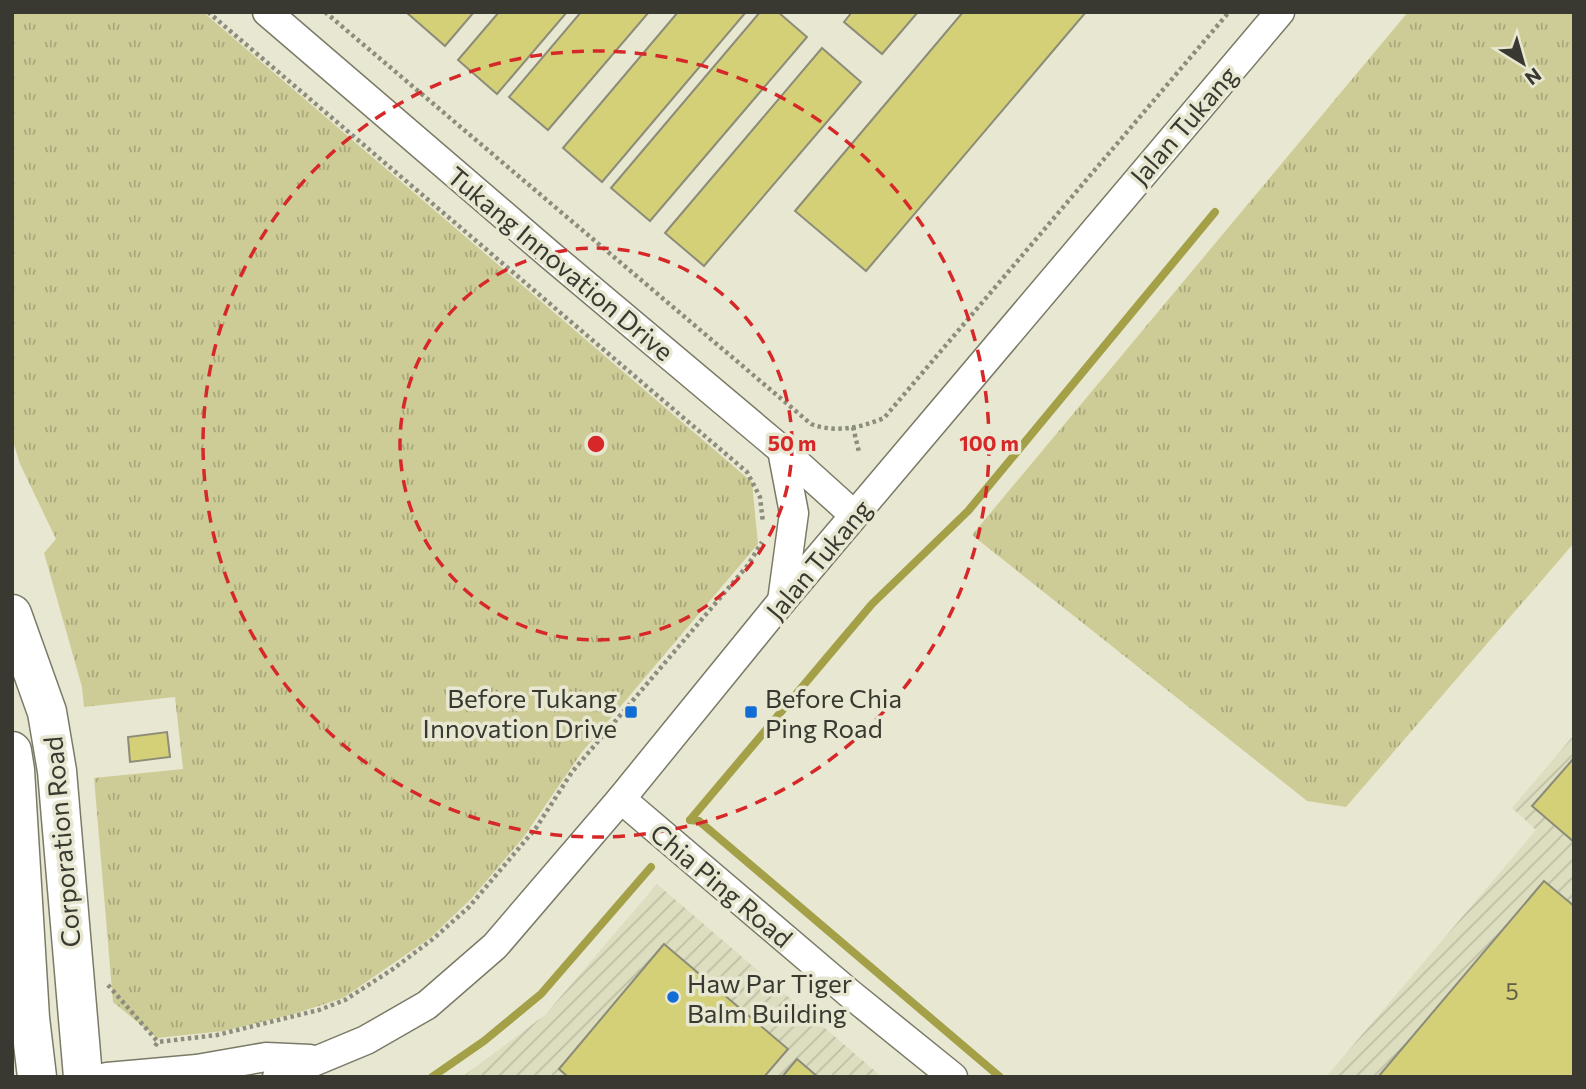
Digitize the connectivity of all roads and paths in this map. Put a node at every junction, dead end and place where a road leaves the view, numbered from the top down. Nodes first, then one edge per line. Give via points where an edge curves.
1 (208, 12) edge
2 (268, 12) edge
3 (325, 12) edge
4 (1229, 12) edge
5 (1280, 12) edge
6 (853, 428) junction
7 (782, 450) junction
8 (859, 452) dead end
9 (854, 515) junction
10 (782, 601) junction
11 (12, 614) edge
12 (12, 751) edge
13 (621, 799) junction
14 (107, 984) dead end
15 (158, 1042) junction
16 (147, 1052) dead end
17 (318, 1059) junction
18 (37, 1077) edge
19 (83, 1077) edge
20 (107, 1077) edge
21 (277, 1077) edge
22 (953, 1077) edge

1 - 15 path via 747,472 760,497 762,542 748,565 572,772 527,838 451,923 345,1000 217,1035
2 - 7 street, Tukang Innovation Drive
3 - 6 path via 811,424 826,429
4 - 6 path via 884,418
5 - 9 street, Jalan Tukang
6 - 8 path
7 - 9 street, Tukang Innovation Drive
7 - 10 street via 794,513
9 - 10 street, Jalan Tukang
10 - 13 street, Jalan Tukang
11 - 19 main road, Corporation Road via 47,712 57,771
12 - 18 main road, Corporation Road
13 - 17 street, Jalan Tukang via 495,946 427,1005 366,1040
13 - 22 street, Chia Ping Road
14 - 15 path
15 - 16 path
17 - 20 street, Jalan Tukang via 266,1057
17 - 21 street, Jalan Tukang

